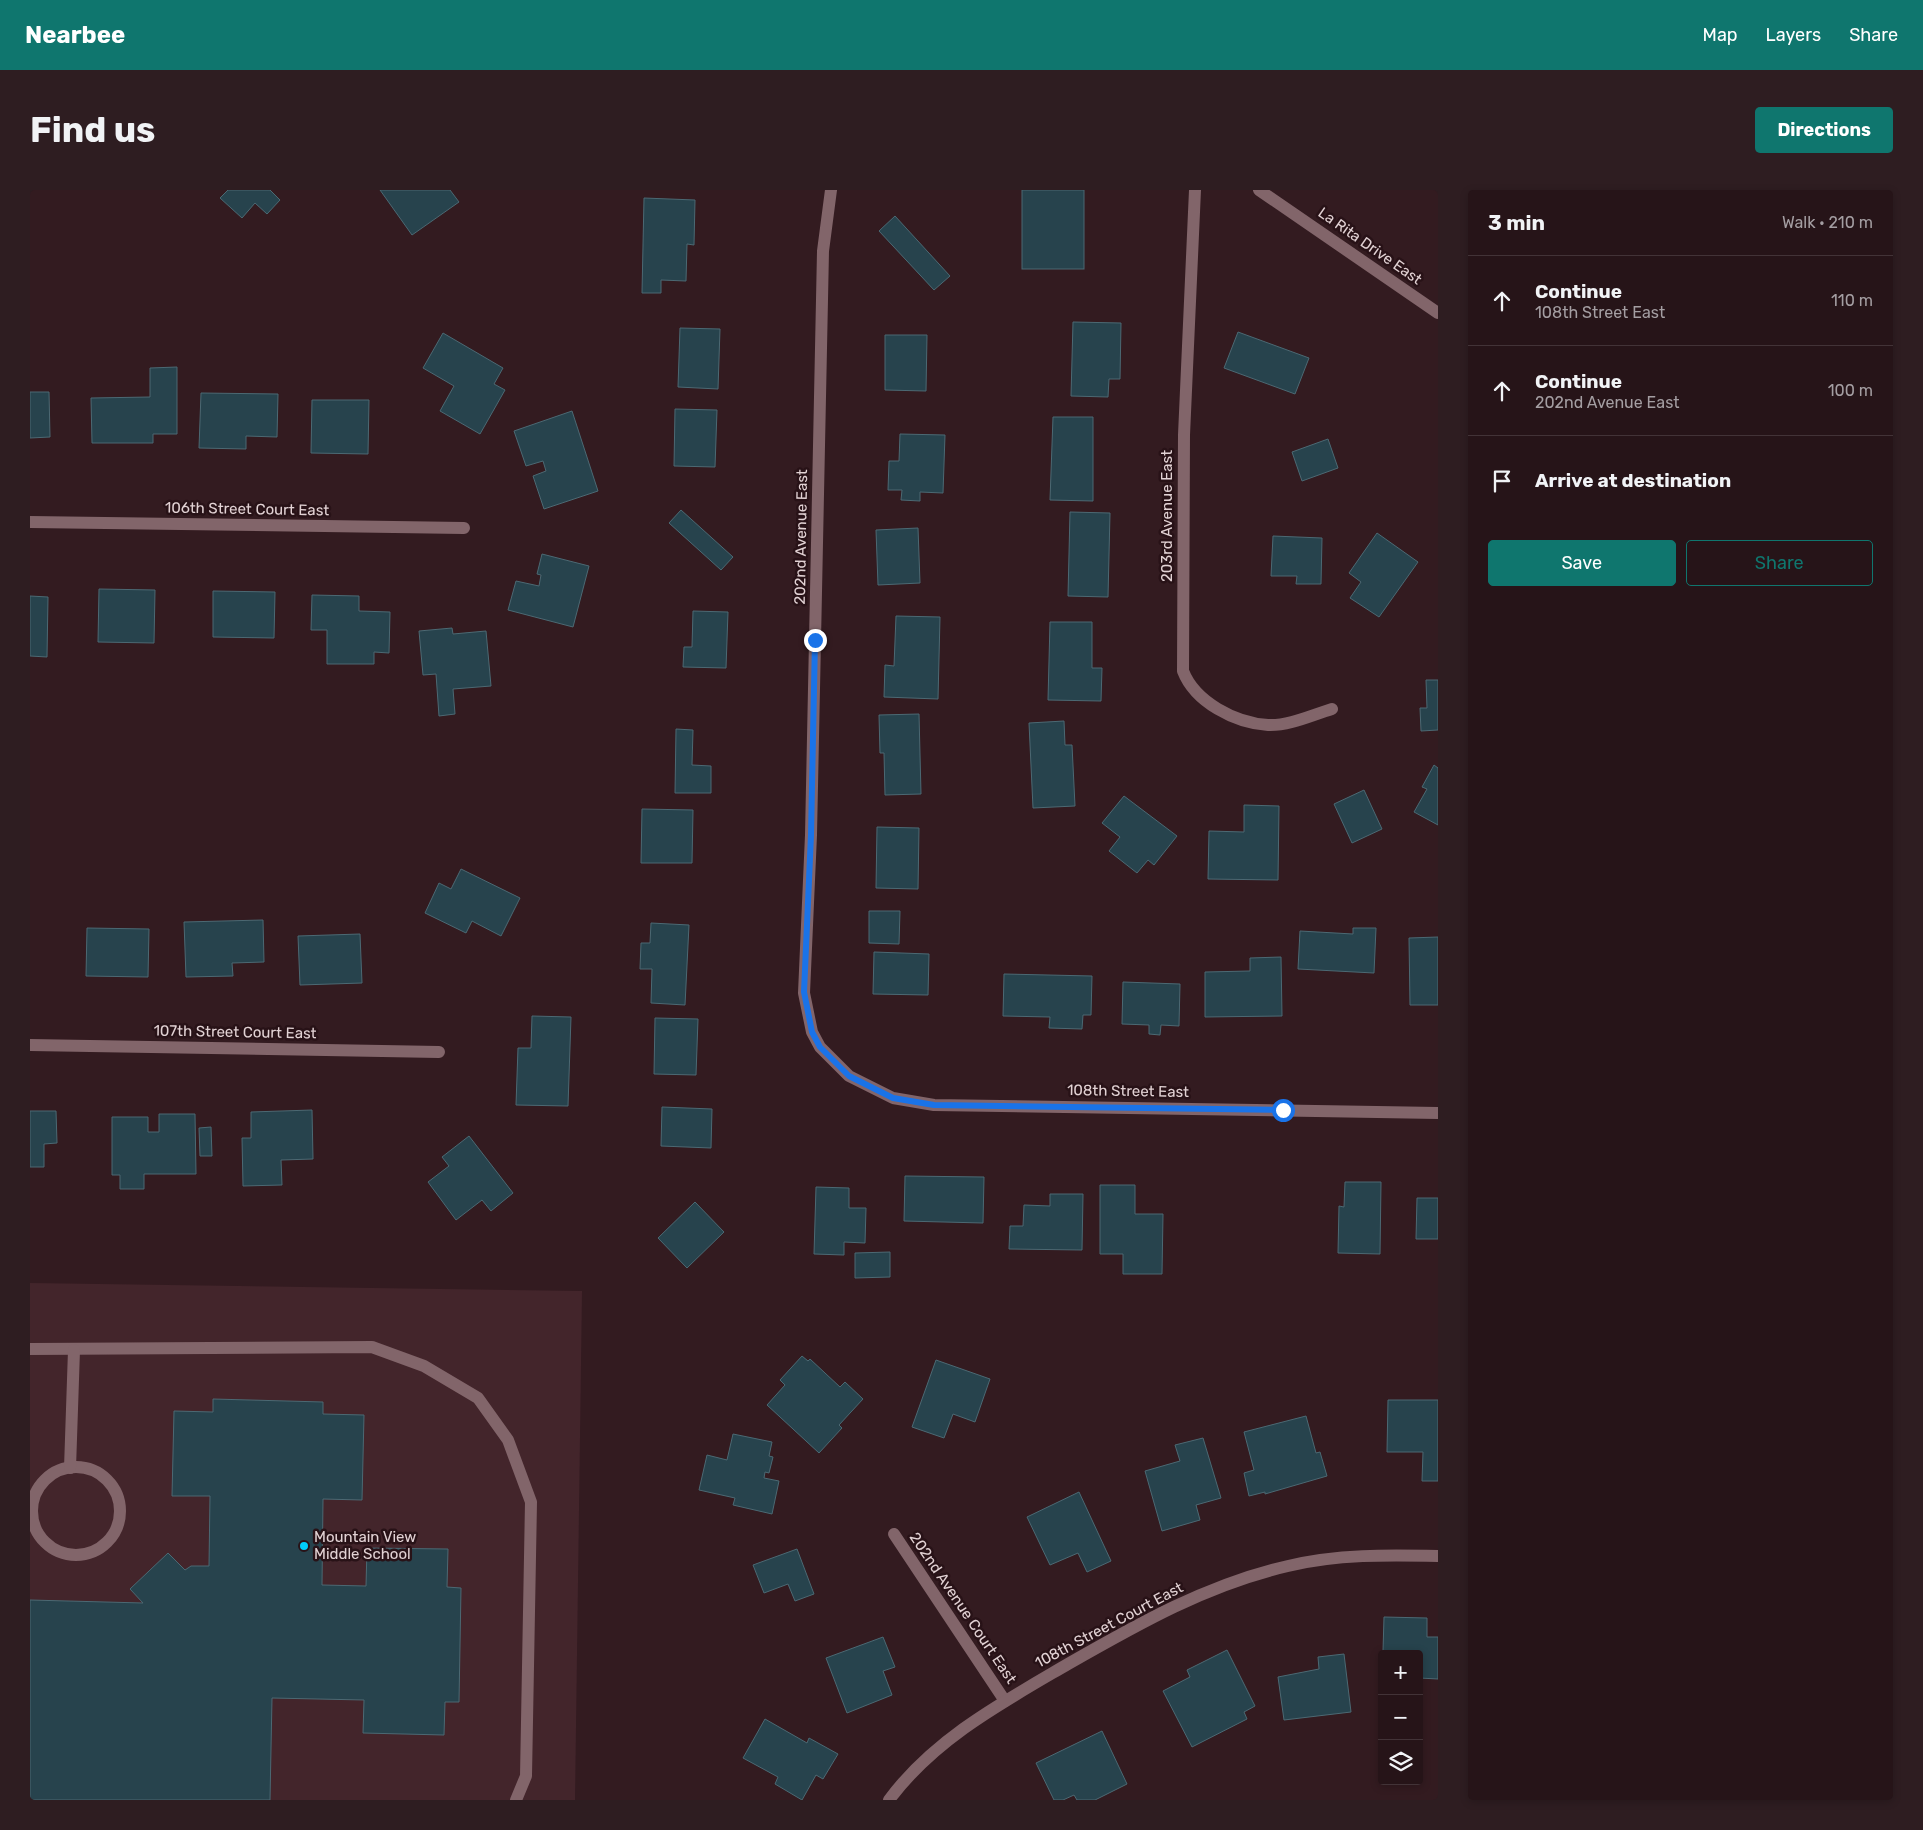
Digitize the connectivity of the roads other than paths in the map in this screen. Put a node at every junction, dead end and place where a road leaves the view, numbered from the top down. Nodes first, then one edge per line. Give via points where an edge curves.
1 (830, 190) edge
2 (1195, 190) edge
3 (1259, 190) edge
4 (1438, 313) edge
5 (30, 522) edge
6 (464, 528) dead end
7 (1332, 709) dead end
8 (30, 1045) edge
9 (438, 1052) dead end
10 (831, 1058) joint
11 (1438, 1113) edge
12 (30, 1349) edge
13 (74, 1350) junction
14 (70, 1468) junction
15 (31, 1511) edge
16 (894, 1534) dead end
17 (1438, 1556) edge
18 (1005, 1700) junction
19 (516, 1800) edge
20 (889, 1800) edge

1 - 10 street, 202nd Avenue East via 824,251 811,835 804,992 812,1032
2 - 7 street, 203rd Avenue East via 1184,436 1183,671 1188,684 1206,702 1238,717 1268,725
3 - 4 street, La Rita Drive East
5 - 6 street, 106th Street Court East
8 - 9 street, 107th Street Court East
10 - 11 street, 108th Street East via 849,1076 868,1087 893,1098 934,1105
12 - 13 street
13 - 14 street
13 - 19 street via 372,1347 424,1366 478,1398 508,1440 530,1502 526,1776
14 - 15 street via 50,1476 34,1498
14 - 15 street via 90,1470 112,1486 120,1511 112,1537 90,1553 62,1553 41,1537
16 - 18 street, 202nd Avenue Court East
17 - 18 street, 108th Street Court East via 1328,1559 1244,1578 1190,1599 1133,1627
18 - 20 street via 951,1737 901,1783

